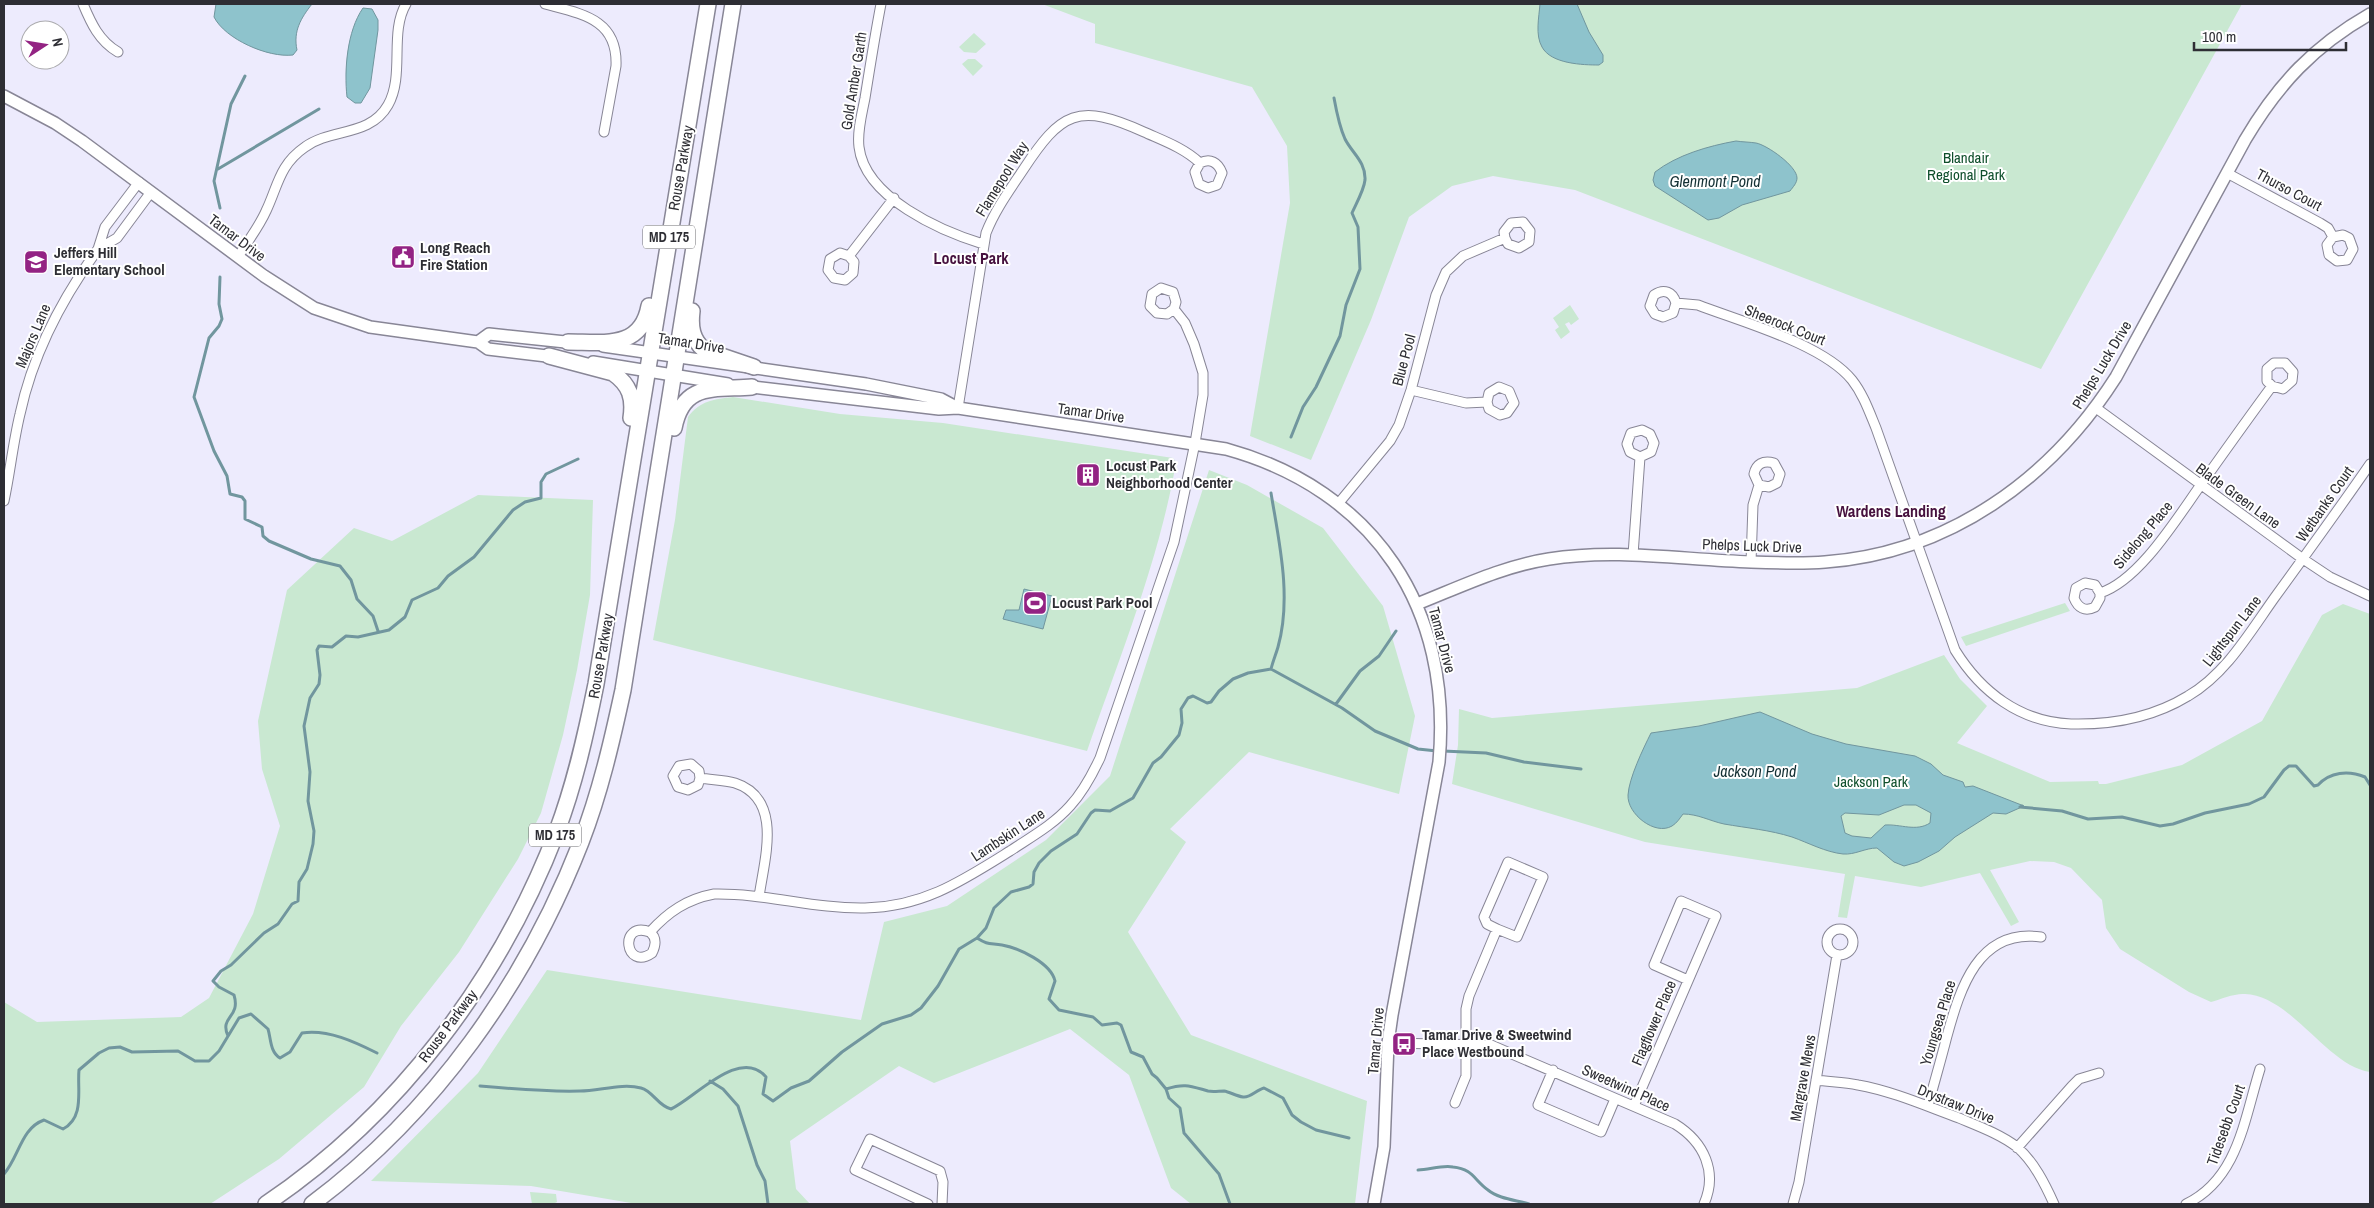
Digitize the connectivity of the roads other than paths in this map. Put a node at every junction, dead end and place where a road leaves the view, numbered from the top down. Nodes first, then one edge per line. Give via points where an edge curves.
1 (82, 4) edge
2 (406, 4) edge
3 (545, 4) edge
4 (708, 4) edge
5 (733, 4) edge
6 (881, 4) edge
7 (2370, 14) edge
8 (118, 52) dead end
9 (4, 96) edge
10 (604, 132) dead end
11 (686, 139) junction
12 (1200, 164) dead end
13 (2227, 173) junction
14 (139, 182) junction
15 (703, 187) junction
16 (152, 192) junction
17 (894, 198) junction
18 (2333, 237) dead end
19 (1505, 238) dead end
20 (983, 244) junction
21 (98, 249) junction
22 (849, 256) dead end
23 (238, 257) junction
24 (1676, 304) dead end
25 (1174, 309) dead end
26 (478, 342) junction
27 (568, 342) junction
28 (649, 352) junction
29 (549, 356) junction
30 (677, 356) junction
31 (754, 367) junction
32 (647, 370) junction
33 (674, 374) junction
34 (2272, 386) dead end
35 (752, 387) junction
36 (1411, 390) junction
37 (1487, 402) dead end
38 (958, 408) junction
39 (2096, 408) junction
40 (1195, 443) junction
41 (1640, 457) dead end
42 (2370, 464) edge
43 (1759, 485) dead end
44 (2200, 486) junction
45 (4, 501) edge
46 (1338, 504) junction
47 (648, 533) junction
48 (1916, 542) junction
49 (1633, 555) junction
50 (2303, 559) junction
51 (1751, 562) junction
52 (614, 578) junction
53 (2100, 593) dead end
54 (2370, 596) edge
55 (1417, 604) junction
56 (700, 778) dead end
57 (759, 897) junction
58 (1497, 929) junction
59 (650, 932) dead end
60 (2041, 937) dead end
61 (1838, 955) dead end
62 (1688, 980) junction
63 (1388, 1043) junction
64 (1466, 1043) junction
65 (2260, 1069) dead end
66 (1553, 1070) junction
67 (2099, 1073) dead end
68 (1816, 1080) junction
69 (1616, 1099) junction
70 (1455, 1103) dead end
71 (1634, 1106) junction
72 (1928, 1106) junction
73 (2017, 1148) junction
74 (266, 1204) edge
75 (312, 1204) edge
76 (928, 1204) edge
77 (942, 1204) edge
78 (1374, 1204) edge
79 (1704, 1204) edge
80 (1795, 1204) edge
81 (2054, 1204) edge
82 (2186, 1204) edge

1 - 8 street via 94,30
2 - 23 street via 388,105 373,121 351,132 318,140 305,146 294,157 277,179 267,211
3 - 10 street via 594,19 611,38 617,56
4 - 11 main road, Rouse Parkway / MD 175
5 - 15 main road, Rouse Parkway / MD 175
6 - 17 street, Gold Amber Garth via 859,146 867,171
7 - 13 street, Phelps Luck Drive via 2307,58 2283,84 2264,108
9 - 14 street, Tamar Drive via 55,123
11 - 27 main road via 666,206 647,319 636,333 620,342
11 - 28 main road, Rouse Parkway / MD 175
12 - 20 street, Flamepool Way via 1184,150 1111,117 1086,115 1063,122 1043,140 998,207
13 - 18 street, Thurso Court via 2320,223
13 - 39 street, Phelps Luck Drive
14 - 16 street, Tamar Drive
14 - 21 street, Majors Lane via 104,227
15 - 30 main road, Rouse Parkway / MD 175
15 - 31 main road via 700,256 691,329 704,350
16 - 21 street, Majors Lane via 117,238
16 - 23 street, Tamar Drive
17 - 20 street, Gold Amber Garth via 942,230
17 - 22 street
19 - 36 street, Blue Pool via 1463,256 1446,272 1436,295
20 - 38 street, Flamepool Way
21 - 45 street, Majors Lane via 53,319 33,366 20,414
23 - 26 street, Tamar Drive via 289,294 340,318 398,332
24 - 48 street, Sheerock Court via 1698,305 1819,352 1842,370 1867,406
25 - 40 street, Lambskin Lane via 1185,323 1203,373
26 - 27 street, Tamar Drive via 488,334
26 - 29 street, Tamar Drive via 488,349
27 - 28 street, Tamar Drive
28 - 30 street, Tamar Drive
28 - 32 main road, Rouse Parkway / MD 175
29 - 32 street, Tamar Drive
29 - 52 main road via 613,373 625,384 633,399 620,491
30 - 31 street, Tamar Drive
30 - 33 main road, Rouse Parkway / MD 175
31 - 38 street, Tamar Drive via 866,384 941,400
32 - 33 street, Tamar Drive
32 - 52 main road, Rouse Parkway / MD 175
33 - 35 street, Tamar Drive
33 - 47 main road, Rouse Parkway / MD 175
34 - 44 street, Sidelong Place
35 - 38 street, Tamar Drive via 940,409
35 - 47 main road via 699,391 682,403 677,413 662,496
36 - 37 street via 1466,403
36 - 46 street, Blue Pool via 1390,441
38 - 40 street, Tamar Drive
39 - 44 street, Blade Green Lane
39 - 48 street, Phelps Luck Drive via 2060,450 2015,489 1965,521
40 - 46 street, Tamar Drive via 1255,457 1286,470
40 - 57 street, Lambskin Lane via 1174,542 1103,748 1091,776 1071,805 1045,828 959,883 923,899 866,908
41 - 49 street
42 - 50 street, Wetbanks Court
43 - 51 street via 1753,505
44 - 50 street, Blade Green Lane
44 - 53 street, Sidelong Place via 2162,539 2134,570 2117,585
46 - 55 street, Tamar Drive via 1377,541
47 - 75 main road, Rouse Parkway / MD 175 via 623,690 611,742 581,841 549,915 504,995 438,1085 361,1163
48 - 50 street, Lightspun Lane via 1948,635 1976,680 2004,704 2063,724 2126,721 2160,710 2188,696 2215,676
48 - 51 street, Phelps Luck Drive via 1882,553 1826,562
49 - 51 street, Phelps Luck Drive
49 - 55 street, Phelps Luck Drive via 1579,556 1525,564
50 - 54 street, Blade Green Lane
52 - 74 main road, Rouse Parkway / MD 175 via 586,735 570,790 543,865 509,934 469,999 417,1068 346,1142
55 - 63 street, Tamar Drive via 1437,670 1442,737
56 - 57 street via 743,787 764,808 768,836
57 - 59 street, Lambskin Lane via 702,896 676,908
58 - 58 street via 1487,924 1484,917 1508,862 1543,877 1517,937
58 - 64 street via 1469,996
60 - 72 street, Youngsea Place via 2028,935 2008,940 1973,966 1958,997
61 - 68 street, Margrave Mews
62 - 62 street, Flagflower Place via 1716,916 1681,901 1654,964
62 - 71 street, Flagflower Place
63 - 64 street, Sweetwind Place
63 - 78 street, Tamar Drive via 1384,1147
64 - 66 street, Sweetwind Place via 1491,1045
64 - 70 street via 1466,1076
65 - 82 street, Tidesebb Court via 2226,1171 2209,1191
66 - 69 street, Sweetwind Place
66 - 69 street via 1538,1105 1601,1132
67 - 73 street via 2079,1079
68 - 72 street, Drystraw Drive via 1858,1085
68 - 80 street, Margrave Mews
69 - 71 street, Sweetwind Place
71 - 79 street, Sweetwind Place via 1688,1132 1703,1149 1709,1171
72 - 73 street, Drystraw Drive via 1976,1125
73 - 81 street, Drystraw Drive via 2038,1173
76 - 77 street via 855,1170 870,1139 940,1171

